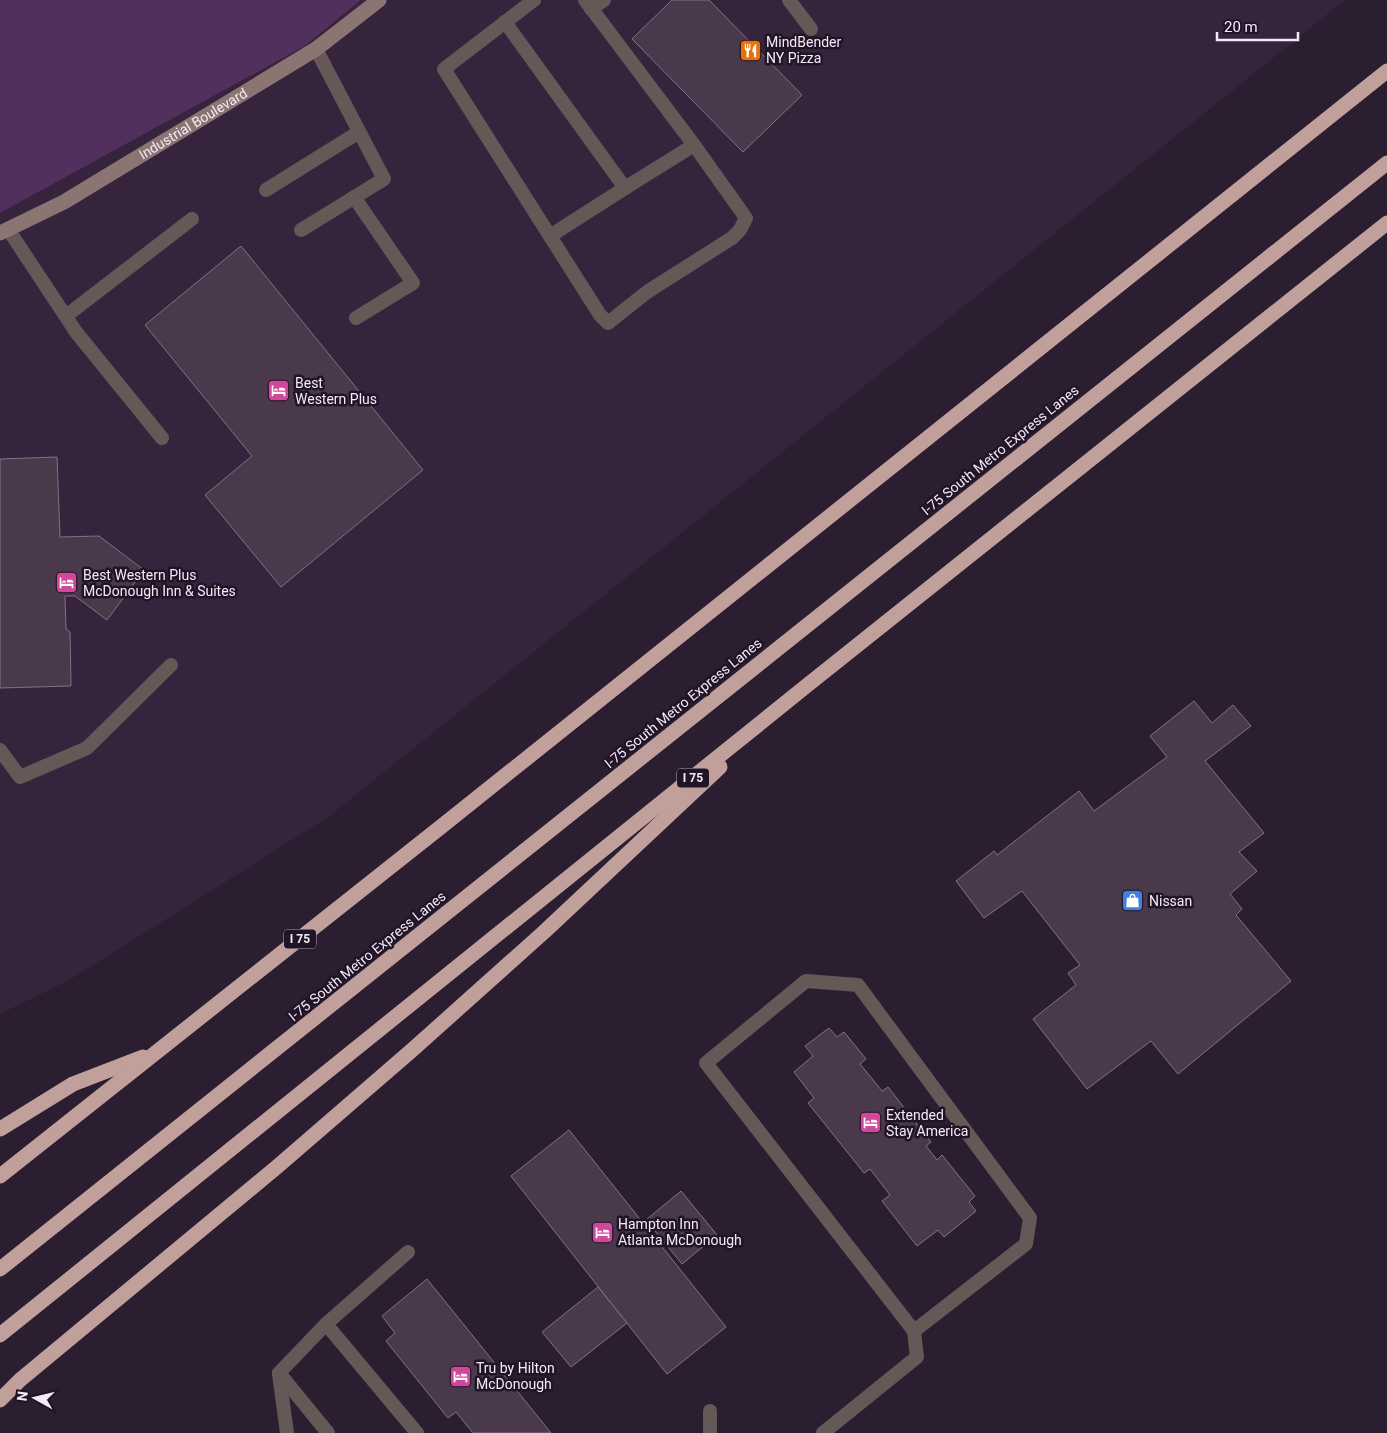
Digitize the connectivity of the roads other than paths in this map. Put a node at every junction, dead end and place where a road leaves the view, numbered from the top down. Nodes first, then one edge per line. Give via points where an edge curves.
1 (379, 0) edge
2 (534, 0) edge
3 (604, 0) edge
4 (789, 0) edge
5 (588, 5) edge
6 (505, 22) junction
7 (811, 29) dead end
8 (316, 49) junction
9 (1387, 71) edge
10 (360, 132) junction
11 (694, 145) junction
12 (1387, 163) edge
13 (625, 188) junction
14 (266, 190) dead end
15 (354, 197) junction
16 (192, 219) dead end
17 (1387, 223) edge
18 (301, 230) dead end
19 (4, 231) edge
20 (550, 236) junction
21 (66, 316) junction
22 (356, 318) dead end
23 (162, 438) dead end
24 (171, 665) dead end
25 (805, 687) junction
26 (0, 750) edge
27 (158, 1051) junction
28 (0, 1129) edge
29 (0, 1176) edge
30 (408, 1252) dead end
31 (0, 1269) edge
32 (326, 1324) junction
33 (914, 1331) junction
34 (0, 1335) edge
35 (279, 1373) junction
36 (0, 1400) edge
37 (710, 1411) dead end
38 (286, 1433) edge
39 (328, 1433) edge
40 (416, 1433) edge
41 (710, 1433) edge
42 (823, 1433) edge

1 - 8 street, Industrial Boulevard
2 - 6 lane
3 - 5 lane
4 - 7 lane
5 - 11 lane
6 - 13 lane
6 - 20 lane via 444,69
8 - 10 lane
8 - 19 street, Industrial Boulevard via 64,202
9 - 27 highway, I 75
10 - 14 lane
10 - 15 lane via 384,179
11 - 13 lane
11 - 20 lane via 746,218 732,238 647,292 608,322 600,315
12 - 31 highway, I-75 South Metro Express Lanes
13 - 20 lane
15 - 18 lane
15 - 22 lane via 413,283
16 - 21 lane
17 - 25 highway, I 75
19 - 21 lane
21 - 23 lane
24 - 26 lane via 87,748 20,777
25 - 34 highway, I 75
25 - 36 highway via 544,932 411,1051
27 - 28 highway via 73,1084
27 - 29 highway, I 75
30 - 32 lane
32 - 35 lane
32 - 40 lane
33 - 33 lane via 706,1063 806,981 858,985 1030,1218 1026,1244
33 - 42 lane via 917,1357
35 - 38 lane
35 - 39 lane
37 - 41 lane

